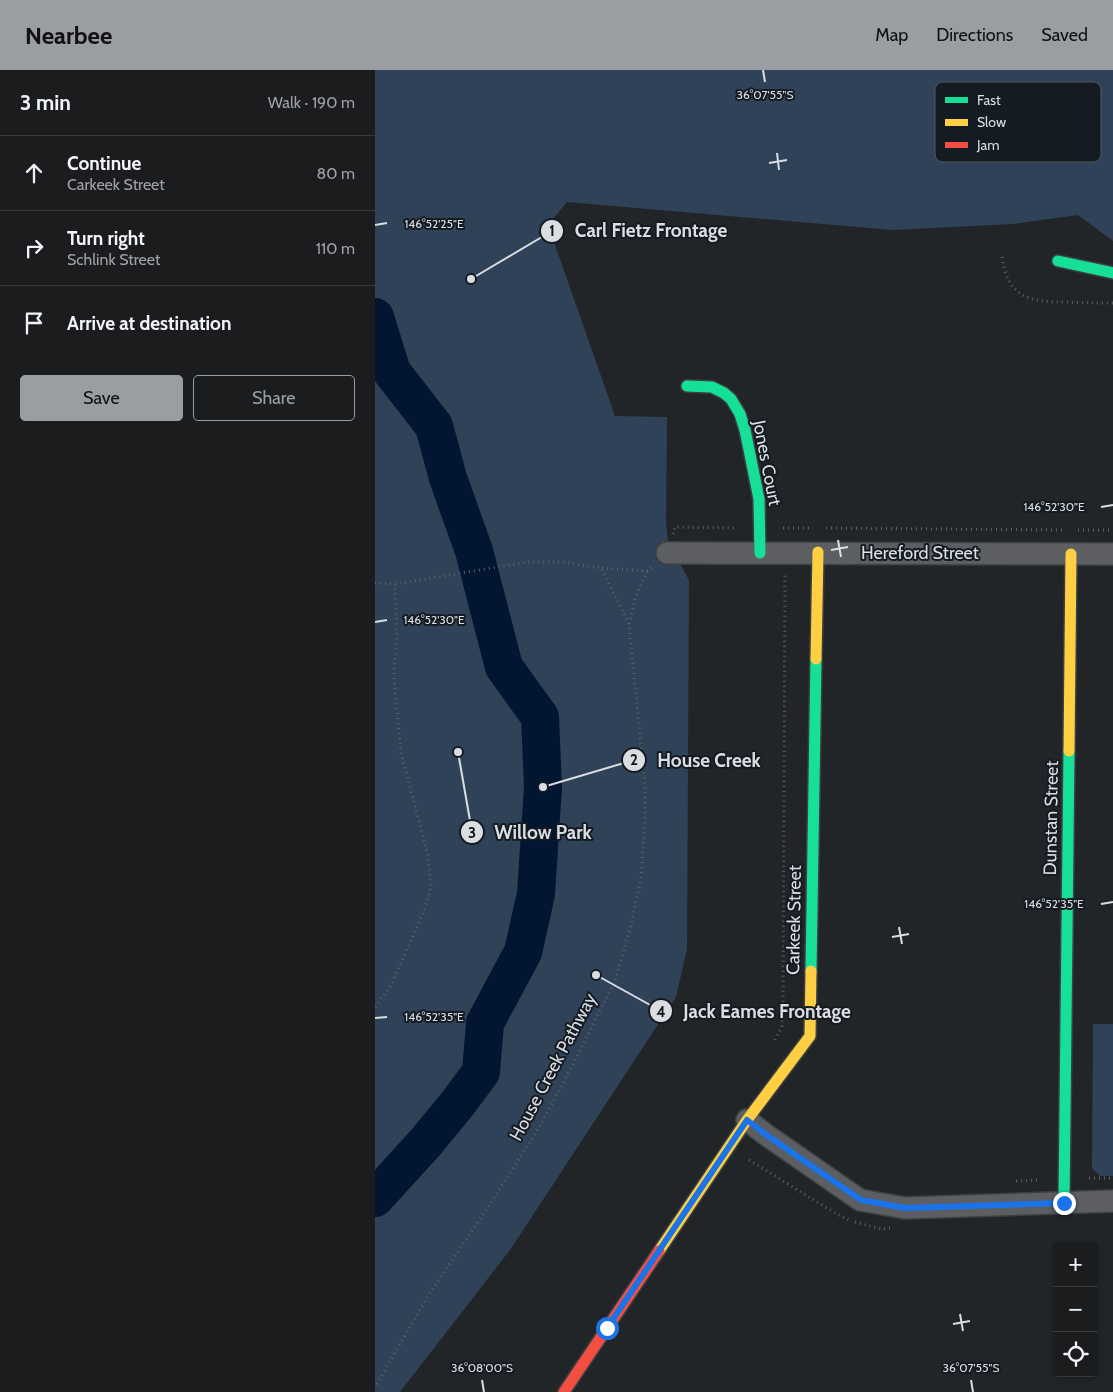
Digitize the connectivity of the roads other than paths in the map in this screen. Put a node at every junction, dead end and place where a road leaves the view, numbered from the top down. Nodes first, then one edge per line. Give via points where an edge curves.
1 (1058, 261) dead end
2 (1113, 273) edge
3 (687, 386) dead end
4 (818, 552) junction
5 (667, 553) road end
6 (760, 553) junction
7 (1071, 554) junction
8 (1113, 554) edge
9 (747, 1120) junction
10 (1113, 1201) edge
11 (1064, 1203) junction
12 (563, 1392) edge

1 - 2 street
3 - 6 street, Jones Court via 712,387 724,393 740,414 759,499
4 - 6 street, Hereford Street
4 - 7 street, Hereford Street
4 - 9 street, Carkeek Street via 809,1036
5 - 6 street, Hereford Street
7 - 8 street, Hereford Street
7 - 11 street, Dunstan Street
9 - 11 street via 861,1200 905,1208
9 - 12 street, Carkeek Street
10 - 11 street

